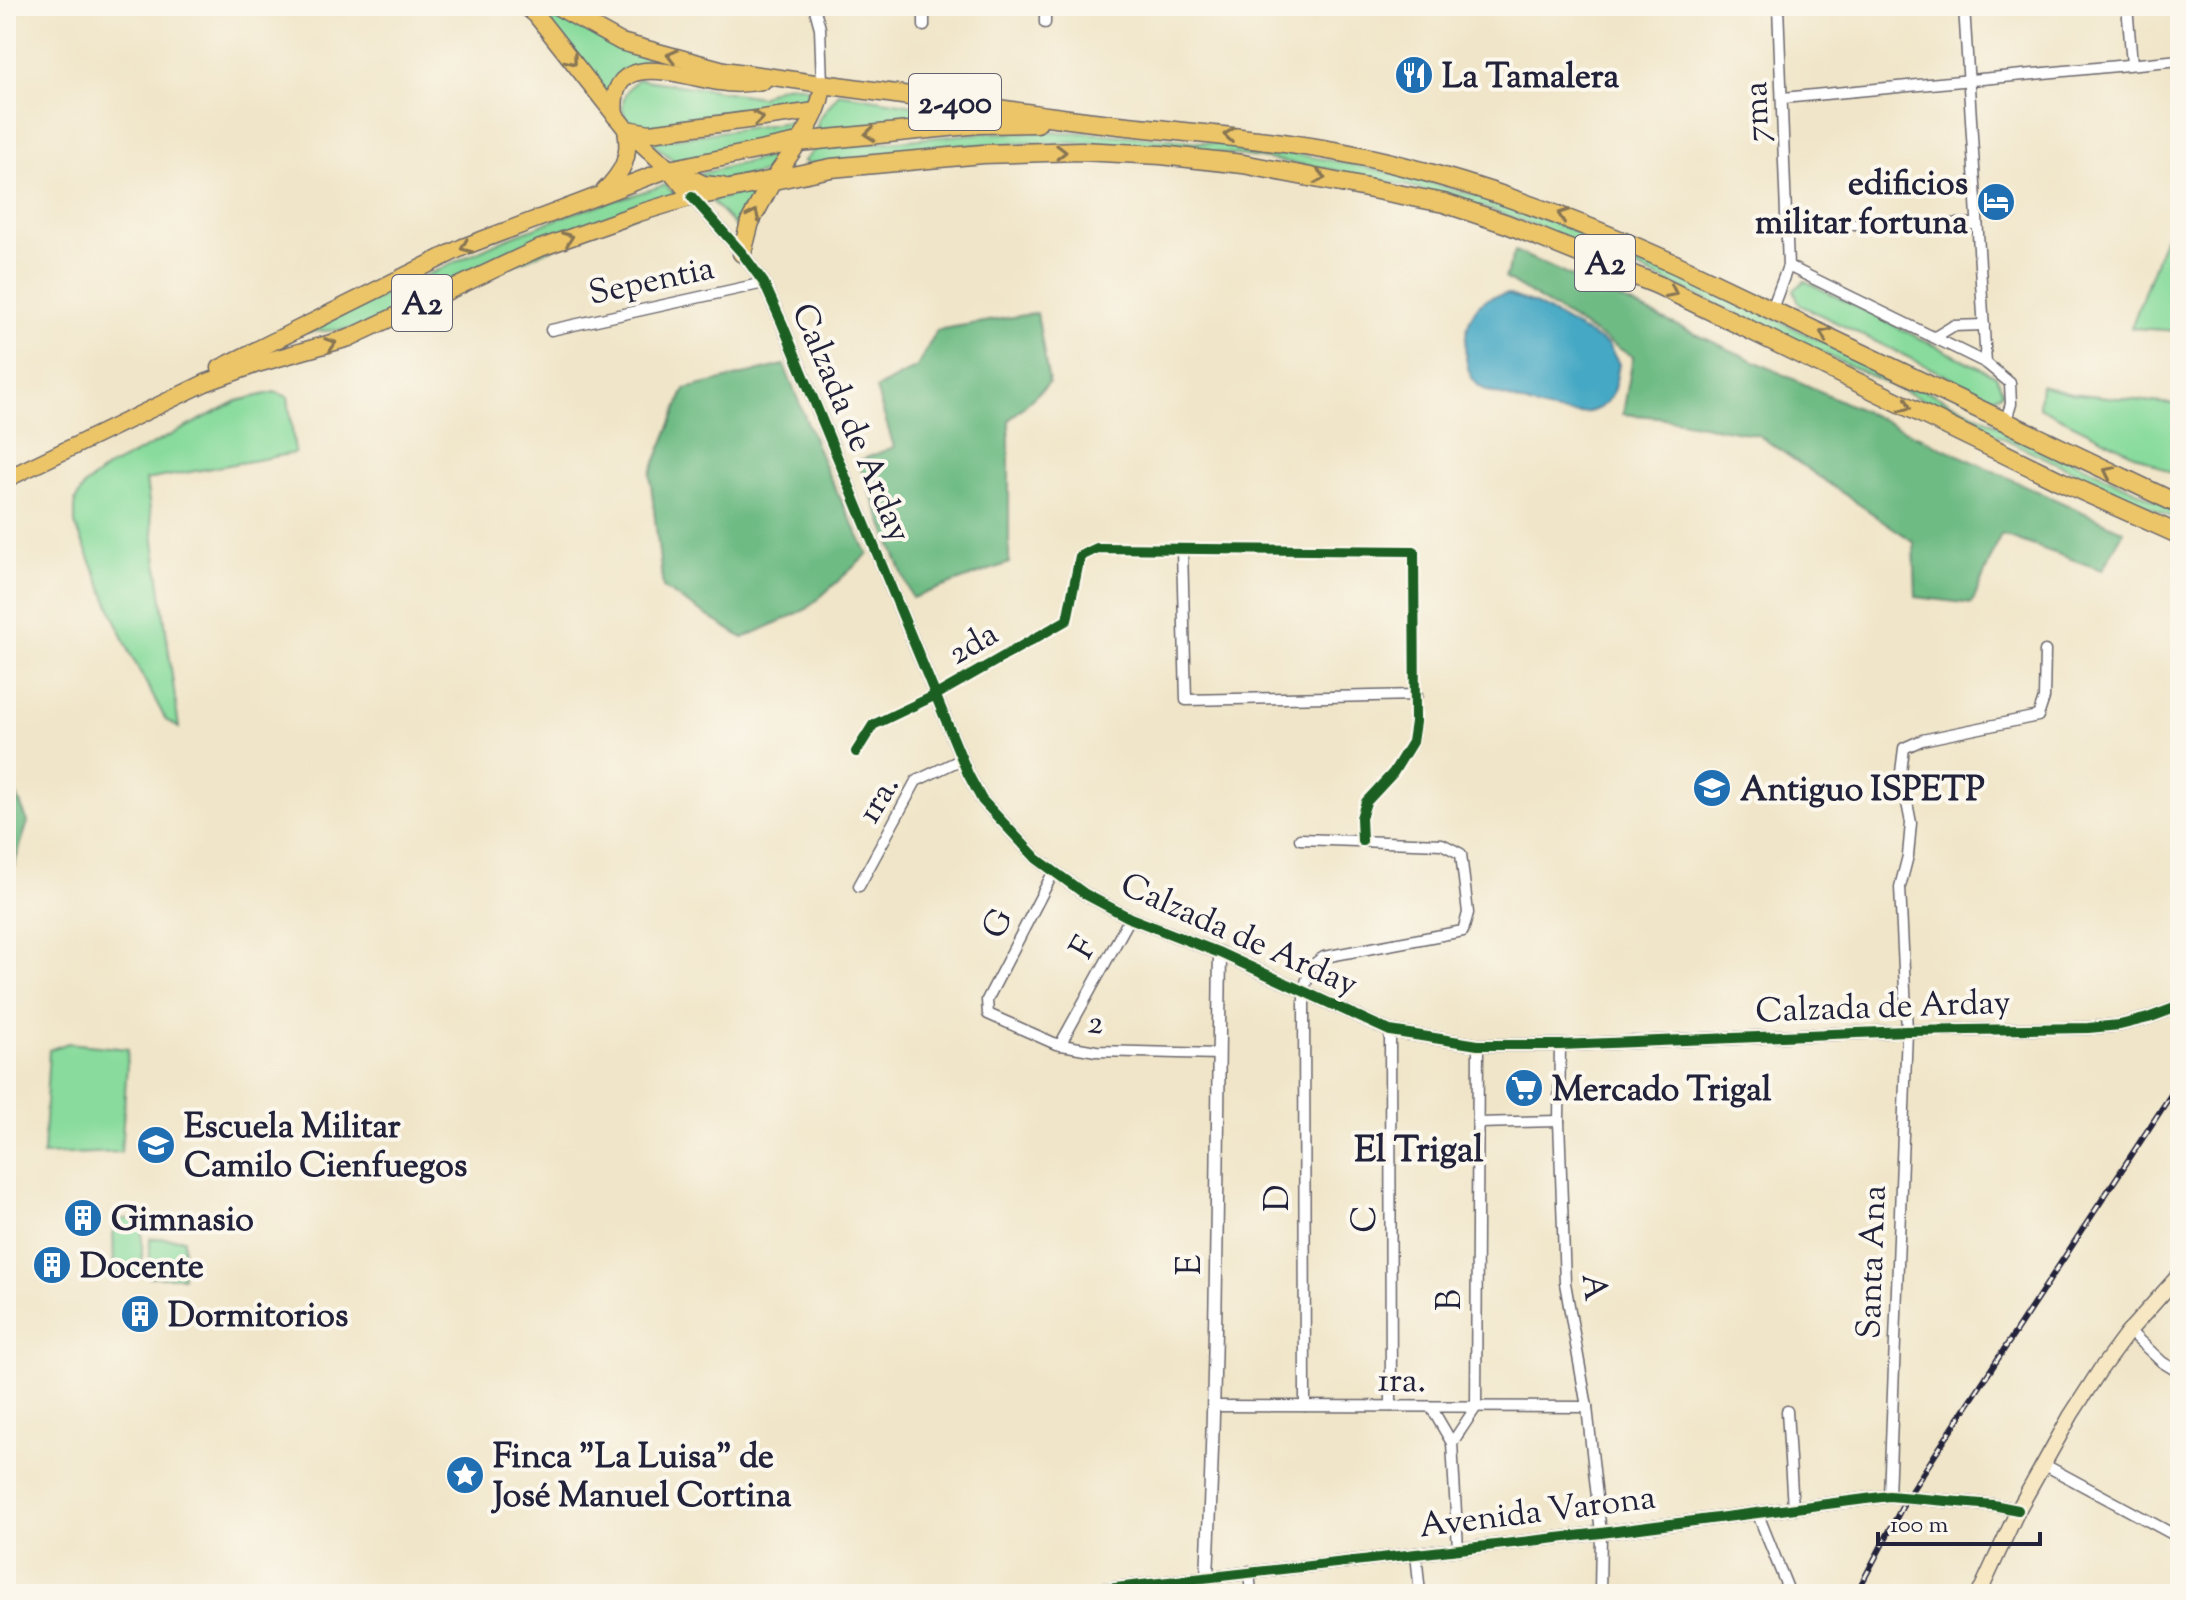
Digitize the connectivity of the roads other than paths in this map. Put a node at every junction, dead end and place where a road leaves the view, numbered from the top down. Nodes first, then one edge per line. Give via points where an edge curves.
1 (525, 6) edge
2 (556, 6) edge
3 (814, 6) edge
4 (924, 6) edge
5 (1045, 6) edge
6 (1778, 6) edge
7 (1964, 6) edge
8 (2127, 6) edge
9 (1045, 23) dead end
10 (924, 26) dead end
11 (2180, 60) edge
12 (2132, 64) junction
13 (776, 78) junction
14 (1968, 79) junction
15 (822, 84) junction
16 (1783, 98) junction
17 (816, 111) junction
18 (1087, 121) junction
19 (621, 123) junction
20 (798, 142) junction
21 (669, 169) junction
22 (773, 179) junction
23 (736, 187) junction
24 (600, 195) junction
25 (692, 197) junction
26 (1785, 224) junction
27 (1977, 224) junction
28 (742, 253) junction
29 (1788, 266) junction
30 (764, 283) junction
31 (1772, 309) junction
32 (1984, 325) junction
33 (551, 330) dead end
34 (292, 331) junction
35 (1935, 337) junction
36 (291, 356) junction
37 (1986, 363) junction
38 (153, 407) junction
39 (2006, 420) junction
40 (6, 479) edge
41 (2180, 505) edge
42 (2180, 535) edge
43 (1182, 549) junction
44 (2045, 651) dead end
45 (936, 695) junction
46 (1417, 695) junction
47 (856, 752) dead end
48 (962, 759) junction
49 (1300, 839) dead end
50 (1362, 841) junction
51 (1054, 871) junction
52 (859, 886) dead end
53 (1130, 918) junction
54 (1220, 953) junction
55 (1304, 990) junction
56 (987, 1000) joint
57 (2180, 1006) edge
58 (1390, 1031) junction
59 (1907, 1031) junction
60 (1060, 1045) junction
61 (1478, 1045) junction
62 (1560, 1045) junction
63 (1219, 1054) junction
64 (1559, 1121) junction
65 (1478, 1123) junction
66 (2180, 1274) edge
67 (2129, 1331) junction
68 (2180, 1373) edge
69 (1215, 1406) junction
70 (1305, 1406) junction
71 (1391, 1406) junction
72 (1431, 1407) junction
73 (1476, 1407) junction
74 (1587, 1407) junction
75 (1787, 1411) dead end
76 (1452, 1443) junction
77 (2043, 1464) junction
78 (1889, 1496) junction
79 (1793, 1508) junction
80 (2018, 1510) junction
81 (1757, 1512) junction
82 (1601, 1533) junction
83 (2180, 1538) edge
84 (1458, 1548) junction
85 (1416, 1553) junction
86 (1249, 1571) junction
87 (1207, 1576) junction
88 (1095, 1592) edge
89 (1062, 1594) edge
90 (1251, 1594) edge
91 (1420, 1594) edge
92 (1600, 1594) edge
93 (1790, 1594) edge
94 (1979, 1594) edge

1 -> 19 highway
13 -> 2 highway, 2-400 via 621,42
3 - 15 street
4 - 10 street
5 - 9 street
6 - 16 street, 7ma
7 - 14 street
8 - 12 street
11 - 12 street
12 - 14 street
13 - 15 highway, 2-400
13 - 19 highway via 740,84 652,70 635,73 616,88 613,99
14 - 16 street
14 - 27 street
15 - 17 highway
15 - 18 highway, 2-400
16 - 26 street, 7ma
19 -> 17 highway via 650,133
17 - 20 highway
18 -> 20 highway, A2 via 979,124
31 -> 18 highway, A2 via 1594,227 1449,178 1248,137
19 - 21 highway
19 - 24 highway via 627,160
20 - 21 highway, A2
20 - 22 highway
21 - 23 highway via 709,187
21 - 24 highway, A2
21 - 25 highway
22 - 23 highway, A2
28 -> 22 highway via 750,222
22 -> 42 highway, A2 via 831,168 983,154 1080,151 1243,164 1457,207 1658,285
23 - 25 highway, A2
24 -> 34 highway, A2 via 463,247
25 - 28 street, Calzada de Arday
36 -> 25 highway, A2 via 349,338 535,250
26 - 27 street
26 - 29 street, 7ma
27 - 32 street
28 - 30 street, Calzada de Arday
29 - 31 street, 7ma
29 - 35 street
30 - 33 street, Sepentia
30 - 45 street, Calzada de Arday
39 -> 31 highway, A2
32 - 35 street via 1953,326
32 - 37 street
34 - 36 highway
34 - 38 highway, A2
35 - 37 street
36 - 38 highway, A2 via 237,371
37 - 39 street via 2010,383
38 - 40 highway, A2
41 -> 39 highway, A2
43 - 45 street, 2da via 1097,548 1080,556 1067,620
43 - 46 street via 1414,551
43 - 46 street via 1186,700
44 - 59 street, Santa Ana via 2044,698 2038,716 1904,748 1901,772 1911,823 1900,887
45 - 47 street, 2da via 873,725
45 - 48 street, Calzada de Arday
46 - 50 street via 1412,742 1366,802
48 - 51 street, Calzada de Arday via 982,800
48 - 52 street, 1ra. via 916,781
49 - 50 street
50 - 55 street via 1442,844 1461,854 1468,913 1463,931 1324,957 1310,970
51 - 53 street, Calzada de Arday
51 - 56 street, G
53 - 54 street, Calzada de Arday
53 - 60 street, F
54 - 55 street, Calzada de Arday
54 - 63 street, E
55 - 58 street, Calzada de Arday
55 - 70 street, D
56 - 60 street, 2 via 992,1018
57 - 59 street, Calzada de Arday via 2148,1018 2088,1028
58 - 61 street, Calzada de Arday
58 - 71 street, C
59 - 62 street, Calzada de Arday
59 - 78 street, Santa Ana
60 - 63 street, 2
61 - 62 street, Calzada de Arday
61 - 65 street, B
62 - 64 street, A
63 - 69 street, E
64 - 65 street
64 - 74 street, A via 1565,1283
65 - 73 street, B
66 - 67 main road
67 - 68 street
67 - 77 main road
69 - 70 street, 1ra.
69 - 87 street, E
70 - 71 street, 1ra.
71 - 72 street, 1ra.
72 - 73 street, 1ra.
72 - 76 street
73 - 74 street, 1ra.
73 - 76 street
74 - 82 street, A
75 - 79 street
76 - 84 street
77 - 80 main road
77 - 83 street
78 - 79 street, Avenida Varona
78 - 80 street, Avenida Varona
79 - 81 street, Avenida Varona
80 - 94 main road
81 - 82 street, Avenida Varona
81 - 93 street
82 - 84 street, Avenida Varona
82 - 92 street, A
84 - 85 street, Avenida Varona
85 - 86 street, Avenida Varona
85 - 91 street
86 - 87 street, Avenida Varona
86 - 90 street
87 - 88 street, Avenida Varona
88 - 89 street, Avenida Varona

